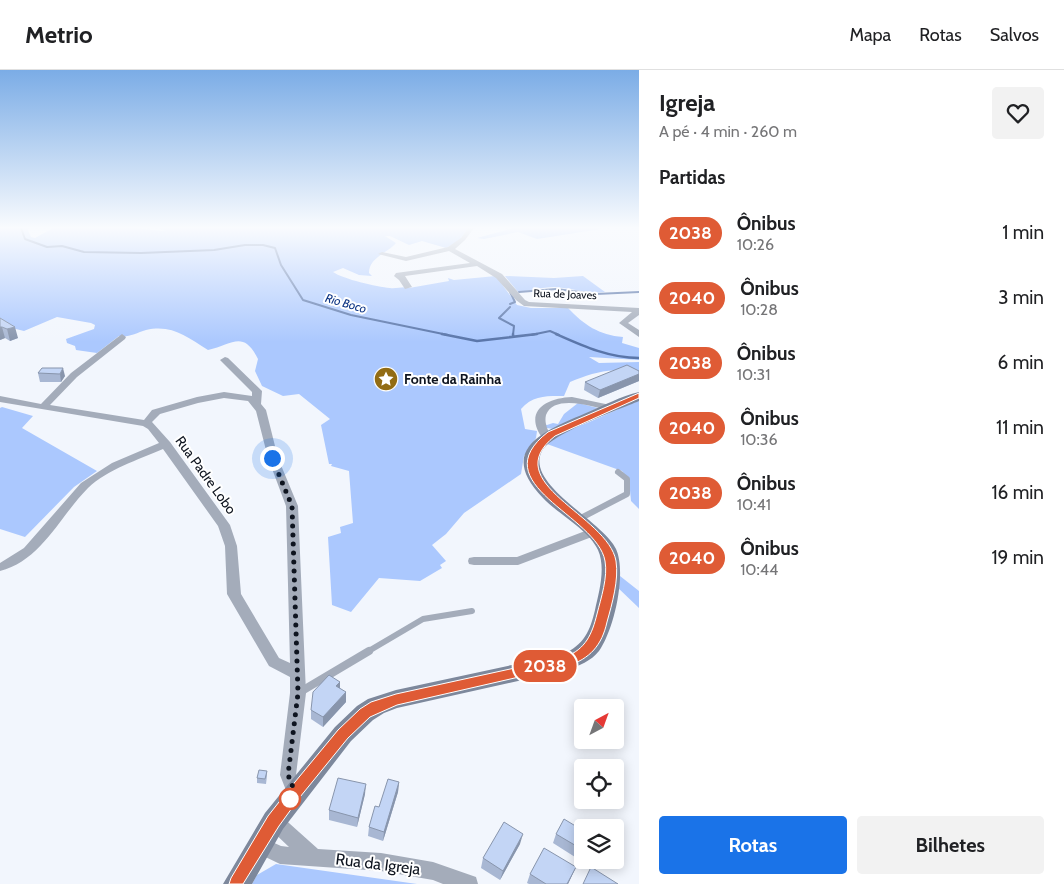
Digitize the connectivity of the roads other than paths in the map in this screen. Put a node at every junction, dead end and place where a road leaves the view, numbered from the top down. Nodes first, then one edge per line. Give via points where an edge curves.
1 (462, 266) edge
2 (481, 266) edge
3 (408, 286) dead end
4 (639, 310) edge
5 (639, 334) edge
6 (122, 337) dead end
7 (225, 360) dead end
8 (639, 396) edge
9 (0, 399) edge
10 (256, 405) junction
11 (43, 407) junction
12 (611, 408) junction
13 (146, 423) junction
14 (542, 442) junction
15 (166, 444) junction
16 (618, 472) dead end
17 (585, 526) junction
18 (474, 561) dead end
19 (0, 567) edge
20 (472, 612) dead end
21 (297, 674) junction
22 (298, 693) junction
23 (295, 792) junction
24 (274, 821) junction
25 (260, 845) junction
26 (314, 857) junction
27 (237, 884) edge
28 (469, 884) edge

1 - 3 street via 399,274
2 - 4 street, Rua de Joaves via 500,277 527,304
4 - 5 street via 623,323
6 - 11 street via 74,375
7 - 10 street via 257,391
8 - 12 main road
9 - 11 street
10 - 13 street via 251,399 224,395 156,412
10 - 21 street via 261,410 272,458 292,506
11 - 13 street
12 - 14 main road
12 - 14 street via 572,400 552,403 540,417
13 - 15 street, Rua Padre Lobo
14 - 17 main road via 532,456 536,478 550,496
15 - 19 street via 116,465 85,485 28,551
15 - 21 street, Rua Padre Lobo via 224,526 231,546 234,594 274,662
16 - 17 lane via 627,479 627,494
17 - 18 street via 518,561
17 - 23 main road via 606,548 610,579 598,633 594,644 584,654 567,662 376,706 349,727
20 - 22 lane via 423,619
21 - 22 street
22 - 23 street via 288,775
23 - 24 main road
24 - 25 main road
24 - 26 street
25 - 26 street, Rua da Igreja via 280,855
25 - 27 main road
26 - 28 street, Rua da Igreja via 381,862 434,871

